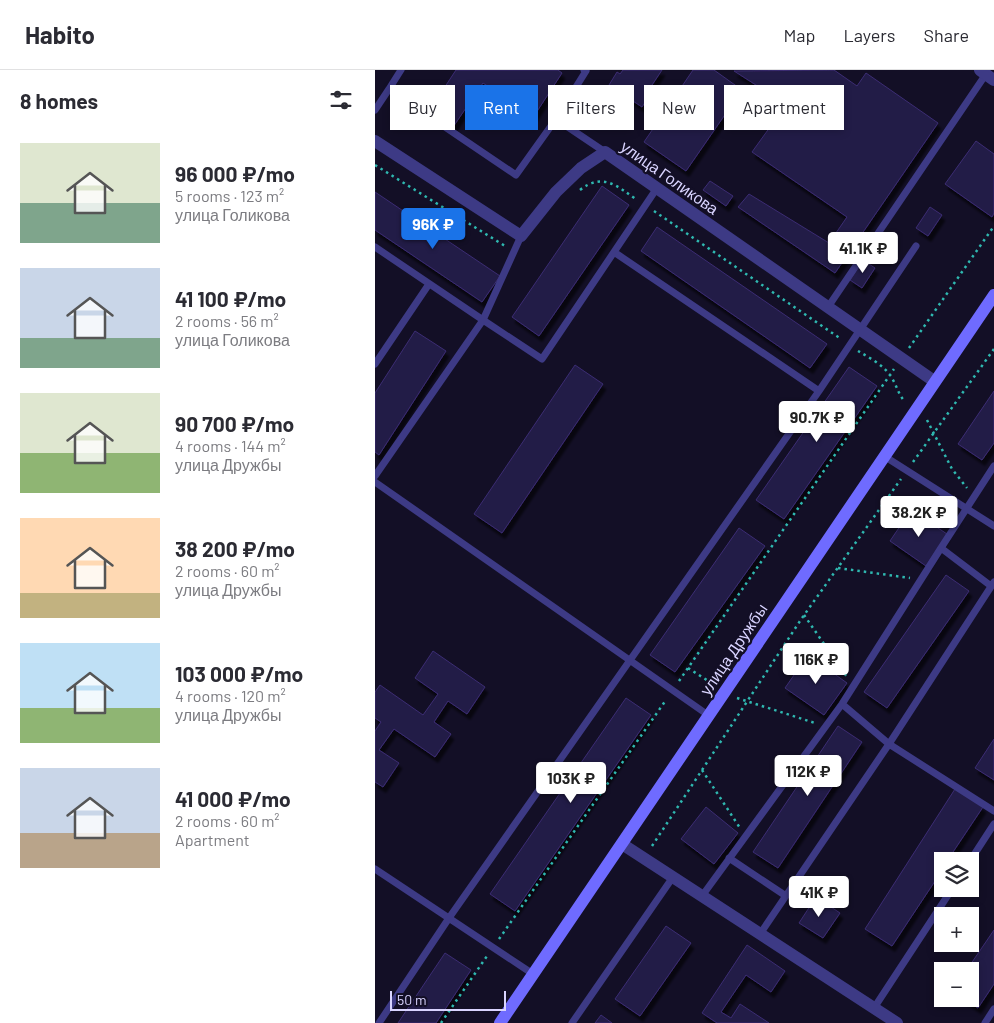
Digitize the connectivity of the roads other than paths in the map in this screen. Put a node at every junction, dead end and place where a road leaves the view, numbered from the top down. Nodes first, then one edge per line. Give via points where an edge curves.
1 (401, 70) edge
2 (584, 70) edge
3 (986, 74) edge
4 (577, 85) edge
5 (389, 89) junction
6 (375, 110) edge
7 (548, 130) edge
8 (572, 130) edge
9 (375, 141) edge
10 (605, 152) junction
11 (657, 188) junction
12 (521, 236) junction
13 (916, 246) dead end
14 (375, 247) edge
15 (615, 252) junction
16 (429, 284) junction
17 (994, 295) edge
18 (829, 306) junction
19 (483, 320) junction
20 (861, 329) junction
21 (375, 364) edge
22 (934, 381) junction
23 (819, 391) junction
24 (884, 456) junction
25 (994, 466) edge
26 (375, 476) edge
27 (375, 482) edge
28 (967, 508) junction
29 (994, 526) edge
30 (941, 548) junction
31 (993, 584) edge
32 (631, 662) junction
33 (842, 704) junction
34 (708, 715) junction
35 (889, 744) junction
36 (994, 811) edge
37 (994, 824) edge
38 (622, 844) junction
39 (976, 852) edge
40 (729, 858) junction
41 (375, 869) edge
42 (673, 878) junction
43 (702, 896) junction
44 (787, 896) junction
45 (947, 897) edge
46 (449, 918) junction
47 (760, 934) junction
48 (533, 974) junction
49 (874, 1008) junction
50 (994, 1009) edge
51 (379, 1023) edge
52 (500, 1023) edge
53 (572, 1023) edge
54 (897, 1023) edge
55 (985, 1023) edge

1 - 5 lane
2 - 4 lane
3 - 18 lane
5 - 6 lane
5 - 7 lane via 516,175
8 - 10 lane
9 - 12 street
10 - 11 street, улица Голикова
10 - 12 street, улица Голикова via 581,168 556,192
11 - 15 lane
11 - 18 street, улица Голикова
12 - 19 lane
13 - 20 lane
14 - 16 lane
15 - 19 lane via 542,359
15 - 23 lane
16 - 19 lane
16 - 21 lane
17 - 22 main road, улица Дружбы
18 - 20 street, улица Голикова
19 - 26 lane
20 - 22 street, улица Голикова
20 - 23 lane
22 - 24 main road, улица Дружбы
23 - 32 lane
24 - 28 lane
24 - 34 main road, улица Дружбы
25 - 28 lane
27 - 32 lane
28 - 29 lane
28 - 30 lane
30 - 31 lane
30 - 33 lane
31 - 35 lane
32 - 34 lane
32 - 46 lane
33 - 35 lane
33 - 40 lane
34 - 38 main road, улица Дружбы
35 - 36 lane
35 - 44 lane
37 - 39 lane
38 - 42 street
38 - 48 main road, улица Дружбы
40 - 43 lane
40 - 44 lane
41 - 46 lane
42 - 43 street
42 - 53 lane
43 - 47 street
44 - 47 lane
45 - 49 lane
46 - 48 lane
46 - 51 lane
47 - 49 street
48 - 52 main road, улица Дружбы
49 - 54 street
50 - 55 lane

